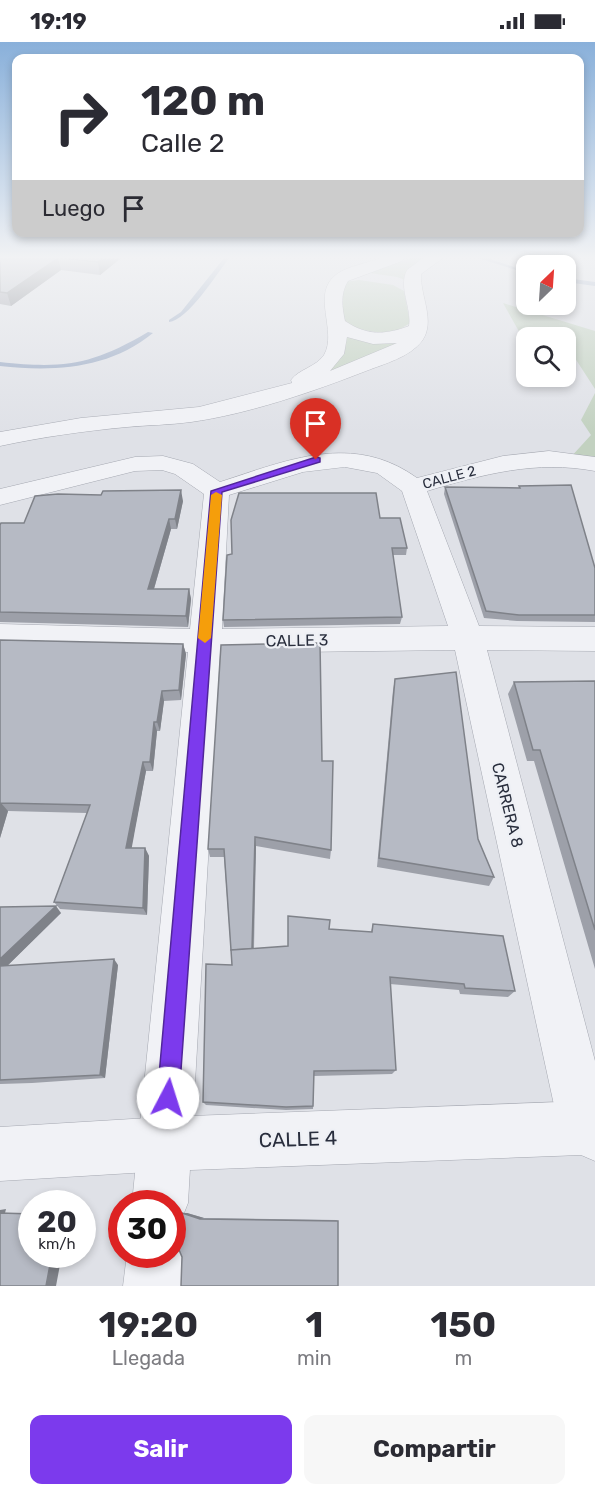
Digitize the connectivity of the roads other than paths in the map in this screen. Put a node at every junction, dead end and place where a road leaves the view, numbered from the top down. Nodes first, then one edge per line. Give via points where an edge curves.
1 (335, 316) edge
2 (420, 316) edge
3 (336, 323) junction
4 (420, 325) junction
5 (282, 392) junction
6 (0, 439) edge
7 (595, 464) edge
8 (413, 487) junction
9 (217, 491) junction
10 (5, 496) edge
11 (0, 519) edge
12 (0, 636) edge
13 (468, 638) junction
14 (595, 639) edge
15 (204, 641) junction
16 (591, 1131) edge
17 (165, 1144) junction
18 (0, 1154) edge
19 (161, 1190) edge
20 (155, 1268) edge
21 (153, 1286) edge

1 - 3 street
2 - 4 street
3 - 4 street via 346,332 386,338 407,335
3 - 5 street via 335,354 320,369
4 - 5 street via 412,341 391,354 339,376
5 - 6 street via 199,414 79,424
7 - 8 street, CALLE 2 via 552,458 522,459
8 - 9 street, CALLE 2 via 386,468 357,461 316,460
8 - 13 street, CARRERA 8
9 - 10 street via 184,469 163,463 135,464
9 - 15 street
10 - 11 street
12 - 15 street, CALLE 3
13 - 14 street, CALLE 3
13 - 15 street, CALLE 3
13 - 16 street, CARRERA 8
15 - 17 street
16 - 17 street, CALLE 4
17 - 18 street, CALLE 4
17 - 19 street
20 - 21 street

